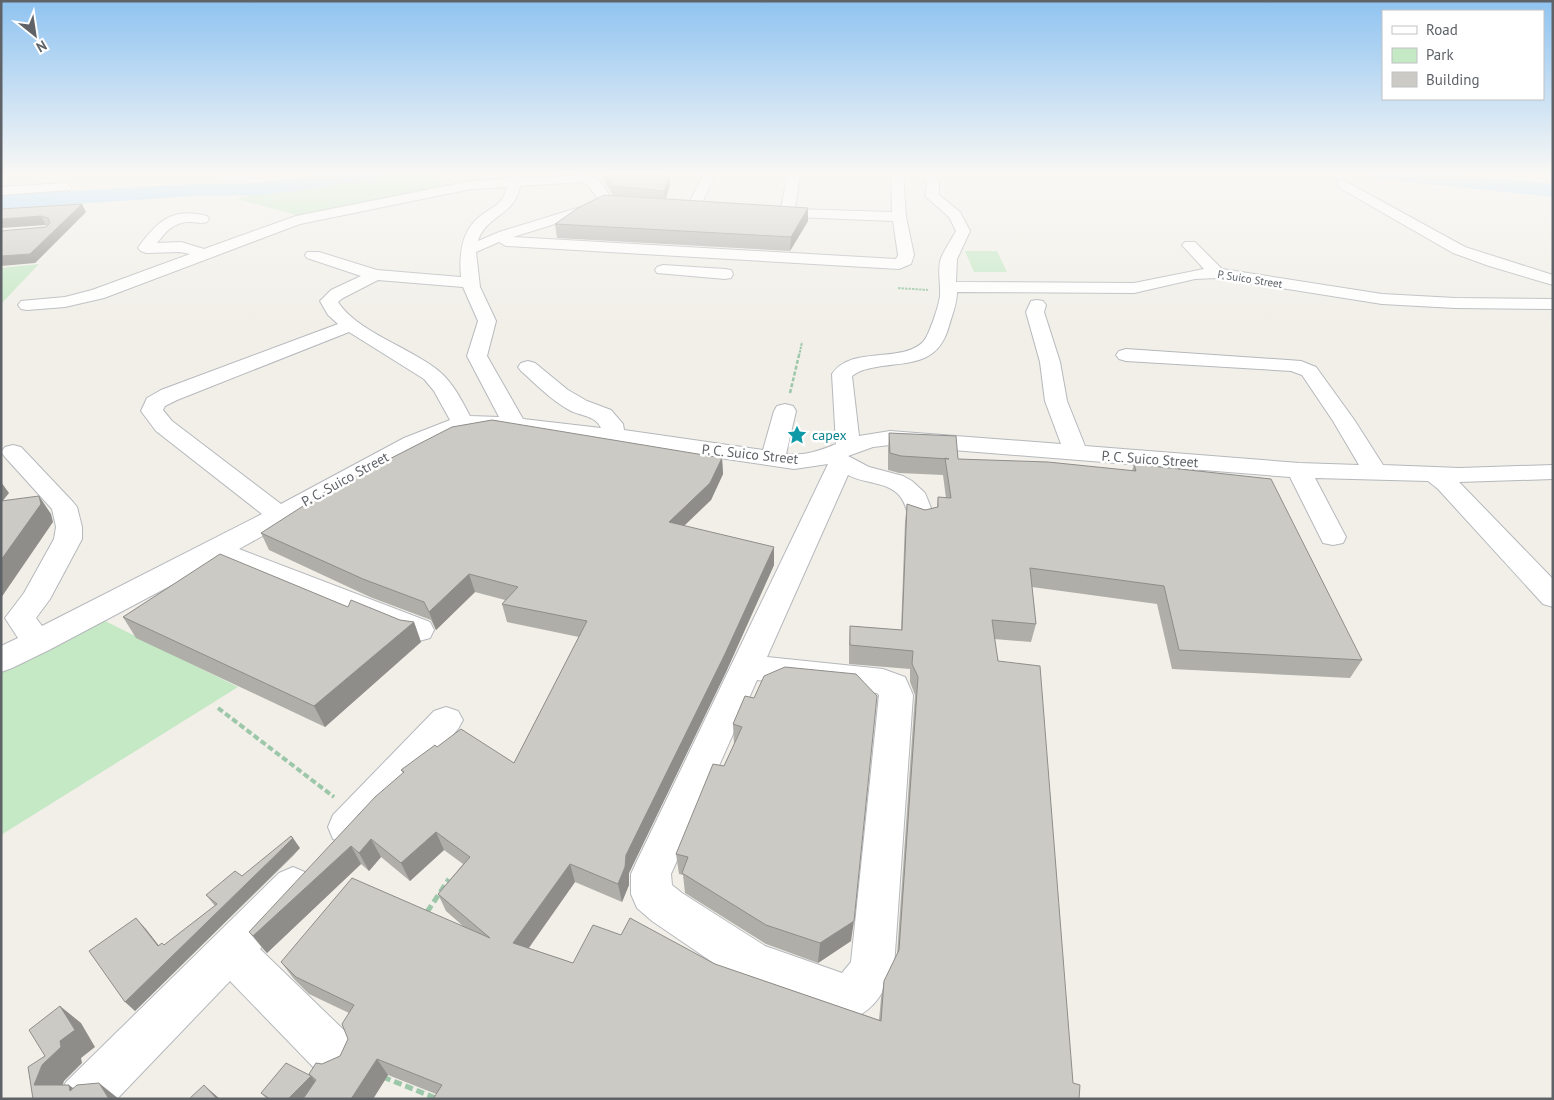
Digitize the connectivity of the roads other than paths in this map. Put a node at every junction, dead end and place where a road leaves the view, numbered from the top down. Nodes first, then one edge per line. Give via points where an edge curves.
1 (164, 224) edge
2 (285, 224) edge
3 (480, 224) edge
4 (540, 224) edge
5 (900, 224) edge
6 (960, 224) edge
7 (1412, 224) edge
8 (195, 238) dead end
9 (491, 240) junction
10 (1190, 244) dead end
11 (168, 248) junction
12 (206, 254) junction
13 (906, 254) junction
14 (313, 255) dead end
15 (475, 255) junction
16 (949, 259) junction
17 (1543, 262) dead end
18 (1495, 263) junction
19 (651, 269) dead end
20 (1217, 273) junction
21 (726, 274) dead end
22 (375, 275) junction
23 (1553, 280) edge
24 (470, 283) junction
25 (948, 288) junction
26 (1553, 304) edge
27 (27, 305) dead end
28 (1037, 305) dead end
29 (352, 324) junction
30 (1126, 355) dead end
31 (528, 367) dead end
32 (786, 411) road end
33 (463, 423) junction
34 (516, 425) junction
35 (614, 436) junction
36 (13, 452) dead end
37 (1076, 454) junction
38 (840, 455) junction
39 (773, 460) junction
40 (1298, 470) junction
41 (1376, 473) junction
42 (1435, 475) junction
43 (1548, 477) edge
44 (280, 515) junction
45 (922, 518) edge
46 (1333, 538) dead end
47 (216, 550) junction
48 (1553, 597) edge
49 (20, 628) edge
50 (419, 630) dead end
51 (1, 660) edge
52 (748, 666) junction
53 (446, 720) dead end
54 (230, 950) junction
55 (334, 1054) dead end
56 (83, 1099) edge

1 - 11 street via 146,248
2 - 12 street
3 - 15 street via 472,236
4 - 9 street
5 - 13 street
6 - 16 street via 964,231
7 - 18 street via 1447,245
8 - 11 street
9 - 13 street via 899,264 905,261
9 - 15 street
10 - 20 street
11 - 12 street via 181,247
12 - 27 street via 98,294 65,302
13 - 16 street
14 - 22 street
15 - 24 street
16 - 25 street
17 - 18 street
18 - 23 street
19 - 21 street
20 - 25 street, P. Suico Street via 1195,274 1134,288
20 - 26 street, P. Suico Street via 1382,299
22 - 24 street
22 - 29 street via 329,301 331,307
24 - 34 street via 487,322 477,356
25 - 38 street via 944,315 932,345 921,352 852,366 842,374
28 - 37 street via 1035,312 1050,362 1056,401
29 - 33 street via 433,376
29 - 44 street via 169,395 155,403 152,410 164,426
30 - 41 street via 1294,365 1309,371
31 - 35 street via 560,395 604,415 612,424
32 - 39 street
33 - 34 street, P. C. Suico Street
33 - 44 street, P. C. Suico Street via 412,443
34 - 35 street, P. C. Suico Street
35 - 39 street, P. C. Suico Street
36 - 49 street via 64,508 69,527 68,539
37 - 38 street, P. C. Suico Street via 890,438 869,440
37 - 40 street, P. C. Suico Street
38 - 39 street, P. C. Suico Street via 794,462
38 - 45 street via 860,472 903,486 912,493
38 - 52 street
40 - 41 street, P. C. Suico Street
40 - 46 street
41 - 42 street, P. C. Suico Street
42 - 43 street, P. C. Suico Street
42 - 48 street
44 - 47 street, P. C. Suico Street
47 - 49 street, P. C. Suico Street
47 - 50 street
49 - 51 street, P. C. Suico Street
52 - 52 street via 651,874 652,894 754,963 848,998 862,985 872,967 896,695 893,686 884,681
53 - 54 street
54 - 55 street
54 - 56 street

